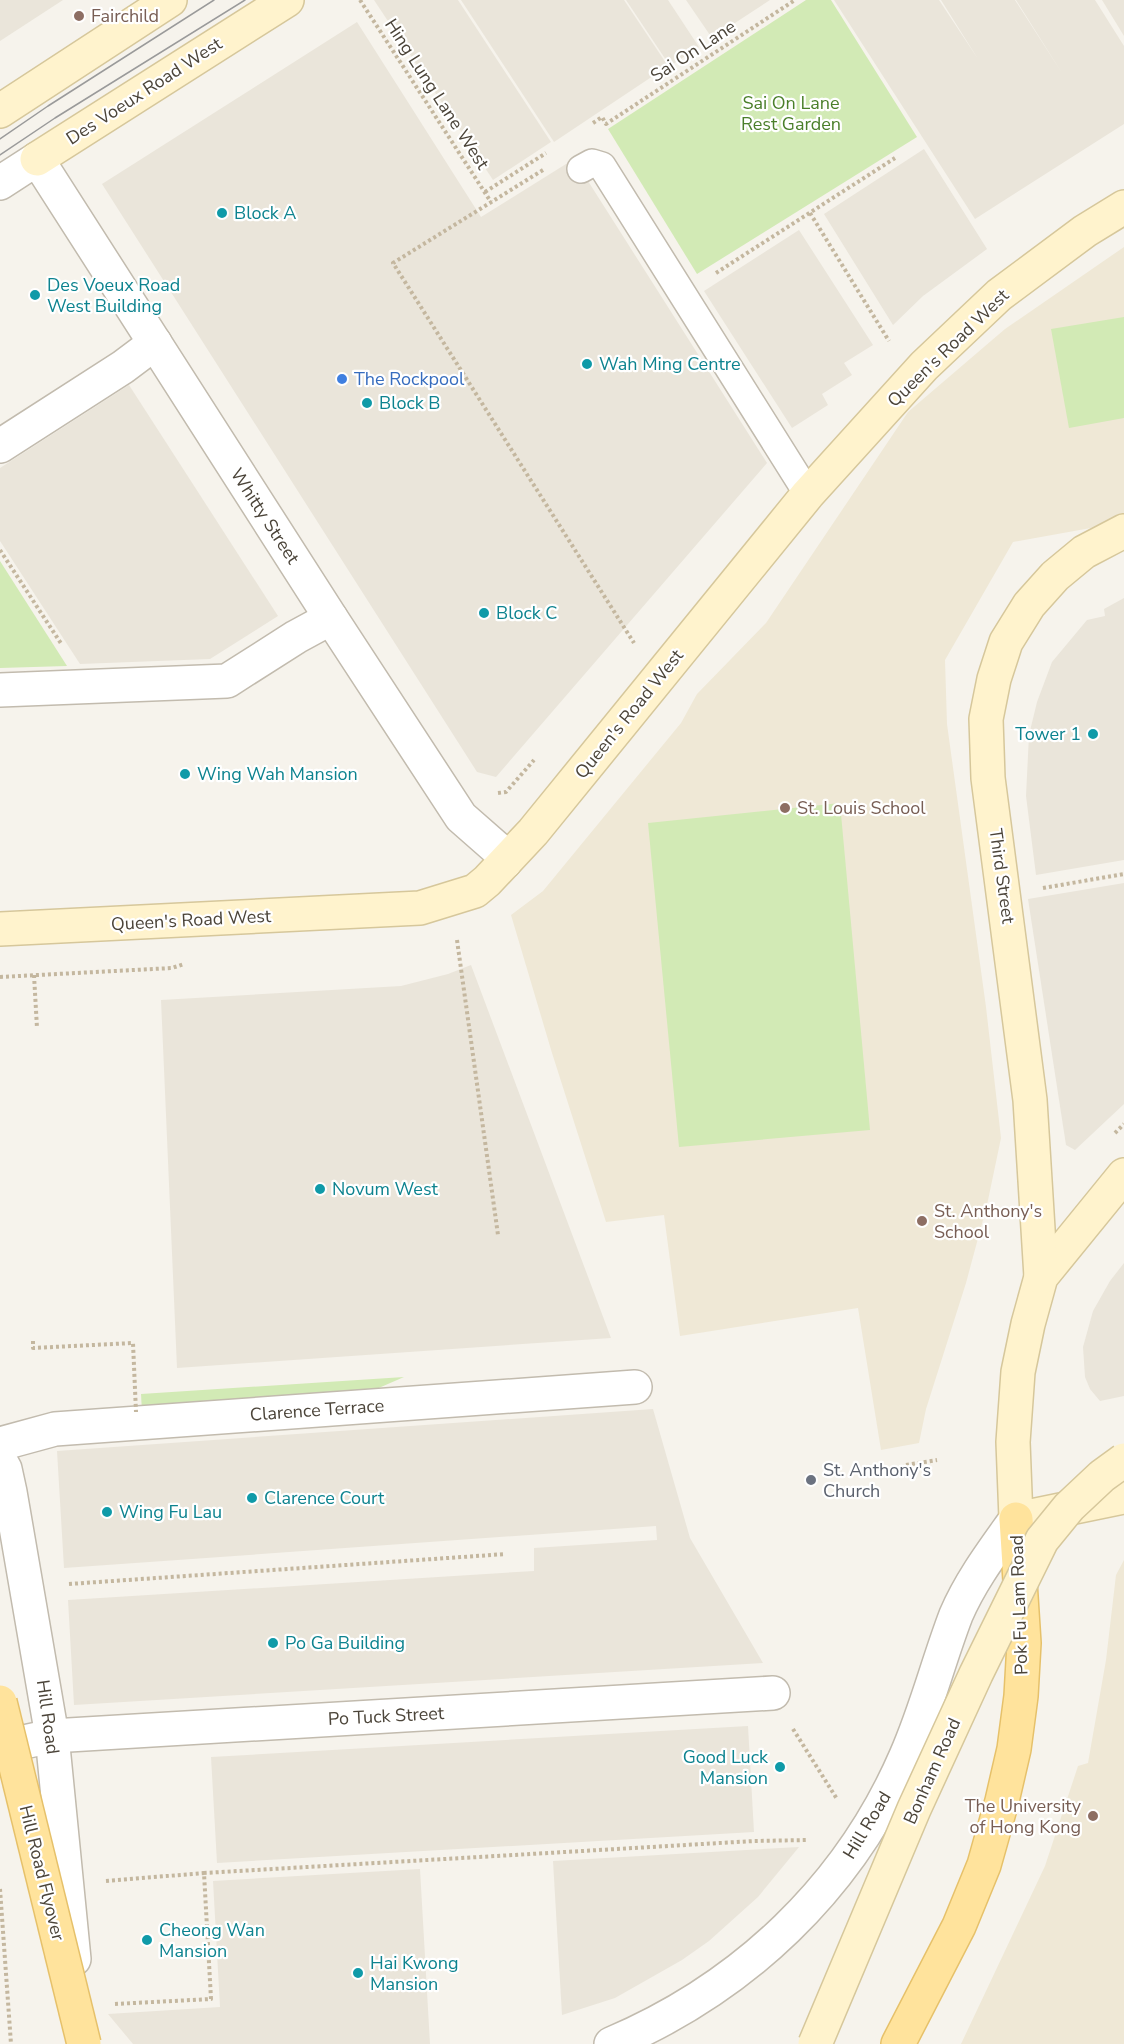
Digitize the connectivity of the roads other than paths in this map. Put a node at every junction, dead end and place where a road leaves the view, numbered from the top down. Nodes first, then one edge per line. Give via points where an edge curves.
1 (170, 0) edge
2 (288, 0) edge
3 (3, 102) edge
4 (37, 159) junction
5 (581, 169) dead end
6 (0, 183) edge
7 (1124, 207) edge
8 (155, 343) junction
9 (0, 446) edge
10 (808, 494) junction
11 (1124, 531) edge
12 (331, 618) junction
13 (0, 690) edge
14 (505, 862) junction
15 (0, 929) edge
16 (1124, 1175) edge
17 (1041, 1276) junction
18 (635, 1387) dead end
19 (0, 1444) edge
20 (0, 1460) edge
21 (1124, 1460) edge
22 (1124, 1497) edge
23 (1016, 1519) junction
24 (774, 1693) dead end
25 (0, 1702) edge
26 (52, 1736) junction
27 (0, 1747) edge
28 (75, 1977) dead end
29 (84, 2044) edge
30 (611, 2044) edge
31 (815, 2044) edge
32 (898, 2044) edge

1 - 3 main road
2 - 4 main road, Des Voeux Road West
4 - 6 street, Des Voeux Road West
4 - 8 street, Whitty Street
5 - 10 lane via 592,163 602,166
7 - 10 main road, Queen's Road West via 999,295 924,366
8 - 9 street
8 - 12 street, Whitty Street
10 - 14 main road, Queen's Road West
11 - 17 main road, Third Street via 1084,552 1029,605 1006,642 986,719 988,778 1030,1100
12 - 13 street via 227,681
12 - 14 street, Whitty Street via 461,817 502,853
14 - 15 main road, Queen's Road West via 475,891 420,908
16 - 17 main road, Pok Fu Lam Road
17 - 23 main road, Pok Fu Lam Road via 1018,1372 1013,1442
18 - 19 street, Clarence Terrace via 55,1429
20 - 26 street, Hill Road via 10,1492
21 - 31 main road, Bonham Road, bridge via 1069,1507 1042,1540 914,1809
22 - 23 main road
23 - 30 street, Hill Road via 961,1606 906,1758 852,1853 810,1905 736,1973 690,2005
23 - 32 main road, Pok Fu Lam Road via 1024,1643 1014,1749 984,1865
24 - 26 street, Po Tuck Street
25 - 29 main road, Hill Road Flyover, bridge
26 - 27 street, Po Tuck Street
26 - 28 street, Hill Road

